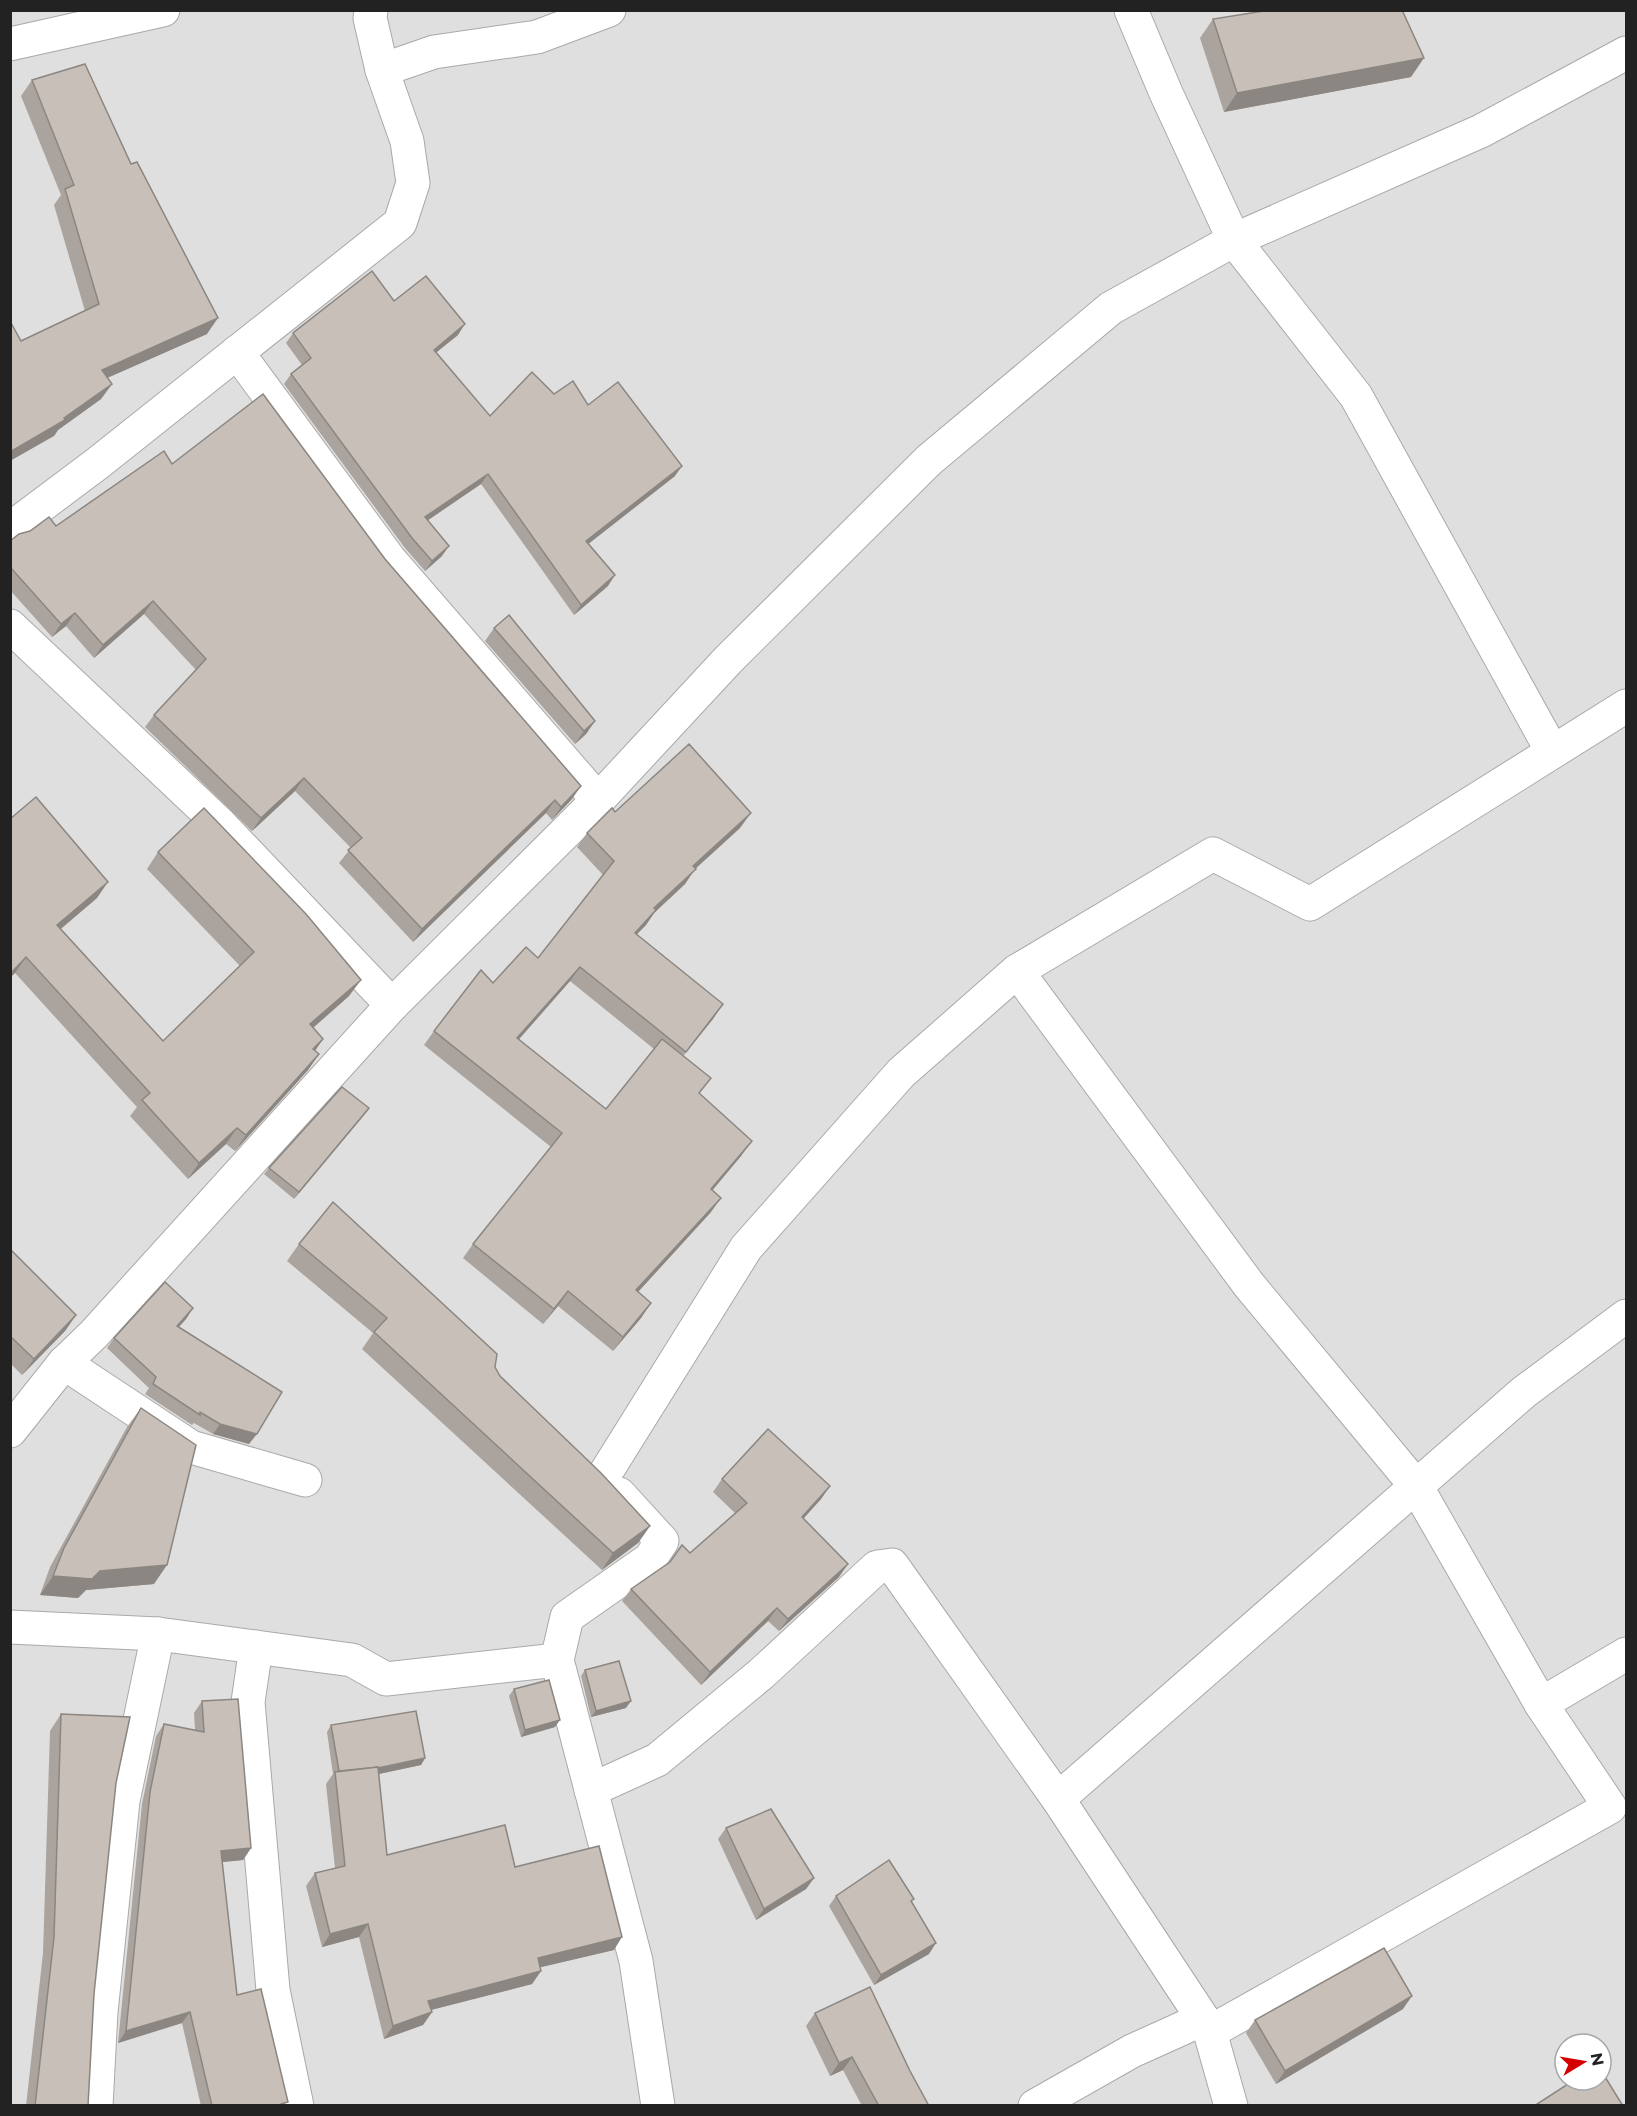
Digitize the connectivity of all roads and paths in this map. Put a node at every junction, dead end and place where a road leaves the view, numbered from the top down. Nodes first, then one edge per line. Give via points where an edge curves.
1 (163, 10) edge
2 (371, 10) edge
3 (609, 10) edge
4 (1131, 10) edge
5 (110, 16) edge
6 (10, 44) edge
7 (1626, 52) edge
8 (382, 70) junction
9 (1234, 240) junction
10 (237, 352) junction
11 (10, 529) edge
12 (10, 626) edge
13 (1626, 706) edge
14 (1552, 751) junction
15 (598, 801) junction
16 (1017, 971) junction
17 (392, 1005) junction
18 (69, 1308) edge
19 (1626, 1316) edge
20 (94, 1334) junction
21 (64, 1363) junction
22 (10, 1431) edge
23 (577, 1452) edge
24 (603, 1477) junction
25 (305, 1480) dead end
26 (1416, 1486) junction
27 (10, 1627) edge
28 (158, 1634) junction
29 (256, 1647) junction
30 (1626, 1654) edge
31 (557, 1660) junction
32 (1541, 1704) junction
33 (591, 1790) junction
34 (1058, 1799) junction
35 (1207, 2026) junction
36 (96, 2106) edge
37 (297, 2106) edge
38 (658, 2106) edge
39 (1035, 2106) edge
40 (1231, 2106) edge

1 - 5 street
2 - 8 street
3 - 8 street via 537,37 434,52
4 - 9 street
5 - 6 street
7 - 9 street via 1480,131
8 - 10 street via 407,141 413,183 400,223
9 - 14 street via 1356,396
9 - 15 street via 1111,308 929,460 728,660
10 - 11 street
10 - 15 street via 390,560
12 - 17 street via 220,824
13 - 14 street
14 - 16 street via 1310,904 1213,855
15 - 17 street
16 - 24 street via 901,1073 746,1248
16 - 26 street via 1249,1285
17 - 20 street
18 - 20 street
19 - 26 street via 1524,1392
20 - 21 street
21 - 22 street
21 - 25 street via 192,1447
23 - 24 street
24 - 31 street via 662,1541 650,1559 567,1617
26 - 32 street
26 - 34 street
27 - 28 street
28 - 29 street
28 - 36 street via 123,1801 101,2012
29 - 31 street via 352,1660 386,1679
29 - 37 street via 248,1702 273,1990
30 - 32 street
31 - 33 street
32 - 35 street via 1610,1807
33 - 34 street via 657,1760 761,1674 877,1567 892,1565
33 - 38 street via 636,1961
34 - 35 street
35 - 39 street via 1132,2051
35 - 40 street

